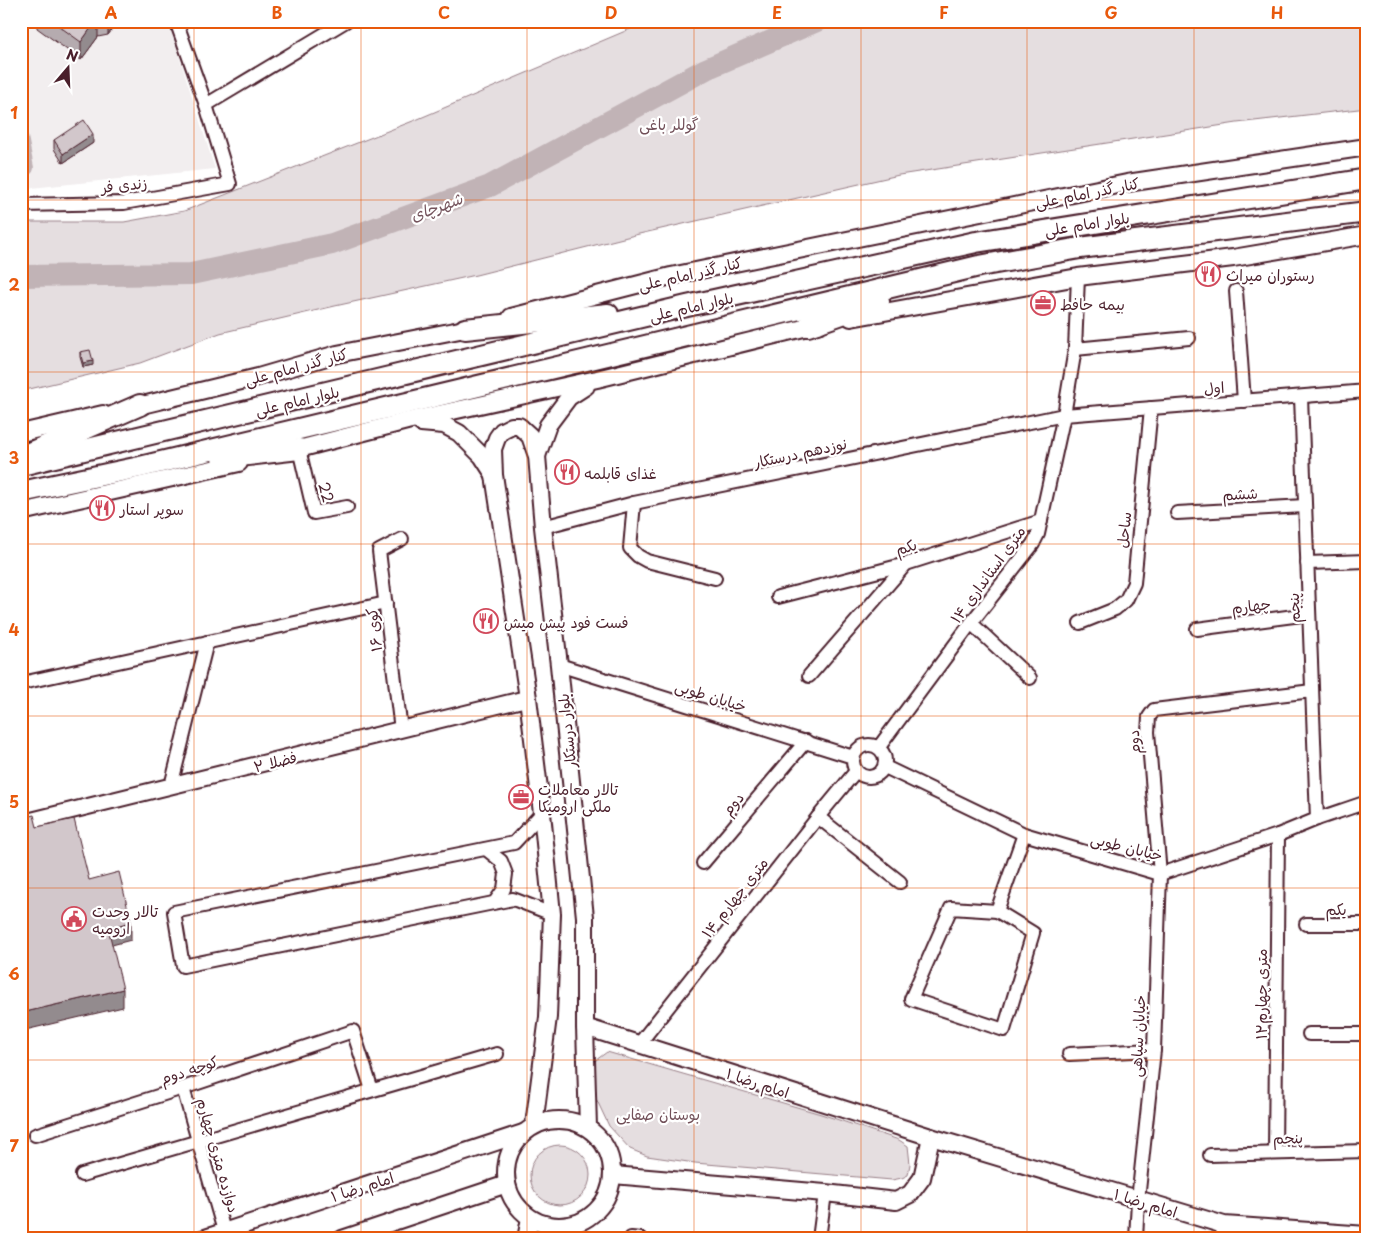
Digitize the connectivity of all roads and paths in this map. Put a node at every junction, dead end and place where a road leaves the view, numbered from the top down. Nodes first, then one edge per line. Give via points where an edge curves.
1 (176, 21) edge
2 (346, 21) edge
3 (206, 105) junction
4 (1367, 147) edge
5 (1367, 179) edge
6 (21, 206) edge
7 (1367, 212) edge
8 (1367, 235) edge
9 (978, 266) junction
10 (1078, 277) junction
11 (1236, 291) dead end
12 (687, 306) junction
13 (808, 326) junction
14 (465, 329) junction
15 (1189, 338) dead end
16 (1075, 349) junction
17 (597, 379) junction
18 (1367, 391) edge
19 (1301, 397) junction
20 (1244, 401) junction
21 (140, 406) junction
22 (1151, 408) junction
23 (1064, 415) junction
24 (407, 421) junction
25 (21, 434) edge
26 (299, 449) junction
27 (21, 456) edge
28 (537, 456) junction
29 (21, 465) edge
30 (140, 467) junction
31 (494, 475) junction
32 (21, 492) edge
33 (634, 503) junction
34 (1305, 506) junction
35 (348, 507) dead end
36 (21, 512) edge
37 (1176, 513) dead end
38 (1041, 521) junction
39 (543, 527) junction
40 (402, 539) dead end
41 (1367, 561) edge
42 (1307, 563) junction
43 (906, 564) junction
44 (715, 578) dead end
45 (778, 597) dead end
46 (386, 603) junction
47 (1309, 614) junction
48 (971, 623) junction
49 (1080, 624) dead end
50 (1197, 629) dead end
51 (208, 642) junction
52 (559, 665) junction
53 (809, 676) dead end
54 (1030, 678) dead end
55 (22, 682) edge
56 (1312, 691) junction
57 (528, 698) junction
58 (401, 730) junction
59 (806, 741) junction
60 (879, 747) junction
61 (853, 756) junction
62 (885, 767) junction
63 (856, 771) junction
64 (171, 786) junction
65 (1367, 802) edge
66 (542, 812) junction
67 (818, 817) junction
68 (1317, 819) junction
69 (21, 823) edge
70 (1024, 834) junction
71 (1278, 835) junction
72 (486, 849) junction
73 (703, 863) dead end
74 (1160, 874) junction
75 (900, 882) dead end
76 (494, 902) junction
77 (997, 911) junction
78 (552, 914) junction
79 (1306, 924) dead end
80 (1367, 924) edge
81 (585, 1027) junction
82 (1309, 1034) dead end
83 (1367, 1034) edge
84 (638, 1044) junction
85 (1154, 1050) junction
86 (498, 1054) dead end
87 (1069, 1054) dead end
88 (183, 1088) junction
89 (372, 1090) junction
90 (588, 1127) junction
91 (528, 1129) junction
92 (34, 1135) dead end
93 (932, 1137) junction
94 (198, 1141) junction
95 (1367, 1151) edge
96 (1275, 1153) junction
97 (1210, 1155) dead end
98 (82, 1175) dead end
99 (613, 1175) junction
100 (507, 1184) junction
101 (825, 1193) junction
102 (1138, 1200) junction
103 (530, 1218) junction
104 (224, 1231) junction
105 (570, 1232) edge
106 (1224, 1232) edge
107 (1367, 1235) edge
108 (202, 1239) edge
109 (342, 1239) edge
110 (526, 1239) edge
111 (819, 1239) edge
112 (1136, 1239) edge

1 - 3 street
2 - 3 street
3 - 6 street, زندی فر via 230,184 124,203
4 - 14 main road, کنار گذر امام علی via 1117,185 671,276
5 - 12 highway, بلوار امام علی via 976,242
7 - 9 highway, بلوار امام علی via 1080,248
8 - 10 main road via 1233,258
9 - 13 highway
9 - 30 highway, بلوار امام علی
10 - 13 main road
10 - 16 street, ۱۴ متری استانداری
11 - 20 street
12 - 14 highway
12 - 29 highway, بلوار امام علی
13 - 17 main road
14 - 21 main road, کنار گذر امام علی via 337,354
15 - 16 street
16 - 23 street, ۱۴ متری استانداری
17 - 24 main road
17 - 28 main road via 569,397 548,425
18 - 19 street, اول
19 - 20 street, اول
19 - 34 street, پنجم
20 - 22 street, اول
21 - 25 main road, کنار گذر امام علی
21 - 27 highway
22 - 23 street, اول
22 - 49 street, ساحل via 1134,583 1126,600 1115,609
23 - 33 street, نوزدهم درستکار
23 - 38 street, ۱۴ متری استانداری
24 - 26 main road
24 - 31 main road via 444,425 459,433 482,456
26 - 30 highway
26 - 35 street, 22 via 314,513
26 - 36 main road
28 - 31 main road via 530,436 519,426 512,426 502,431 493,449
28 - 39 main road, بلوار درستکار
30 - 32 highway, بلوار امام علی
31 - 57 main road
33 - 39 street, نوزدهم درستکار
33 - 44 street via 630,548 638,556
34 - 37 street, ششم
34 - 42 street, پنجم
38 - 43 street, یکم
38 - 48 street, ۱۴ متری استانداری via 1033,544
39 - 52 main road, بلوار درستکار
40 - 46 street, کوی ۱۶ via 379,552
41 - 42 street
42 - 47 street, پنجم
43 - 45 street, یکم
43 - 53 street
46 - 51 street
46 - 58 street, کوی ۱۶
47 - 50 street, چهارم
47 - 56 street, پنجم
48 - 54 street
48 - 60 street, ۱۴ متری استانداری
51 - 55 street
51 - 64 street
52 - 59 street, خیابان طوبی
52 - 81 main road, بلوار درستکار via 585,918
56 - 68 street, پنجم
56 - 74 street, دوم via 1154,710 1149,717 1148,732
57 - 58 street, فضلا ۲
57 - 66 main road
58 - 64 street, فضلا ۲
59 - 61 street, خیابان طوبی
59 - 73 street, دوم
60 - 61 street via 864,746
60 - 62 street via 884,753
61 - 63 street
62 - 63 street via 872,777
62 - 70 street, خیابان طوبی
63 - 67 street, ۱۴ متری چهارم
64 - 69 street, فضلا ۲
65 - 68 street, خیابان طوبی
66 - 72 street via 514,843
66 - 78 main road
67 - 75 street
67 - 84 street, ۱۴ متری چهارم
68 - 71 street, خیابان طوبی
70 - 74 street, خیابان طوبی
70 - 77 street
71 - 74 street, خیابان طوبی
71 - 96 street, ۱۲متری چهارم
72 - 76 street via 501,861 506,874 504,889
72 - 76 street via 174,912 183,966
74 - 85 street, خیابان سپاهی
76 - 78 street via 512,899
77 - 77 street via 951,908 911,999 1004,1030 1033,933
78 - 91 main road via 548,1017
79 - 80 street, یکم
81 - 84 main road, امام رضا ۱
81 - 90 main road, بلوار درستکار
82 - 83 street
84 - 93 main road, امام رضا ۱
85 - 87 street
85 - 102 street, خیابان سپاهی
86 - 89 street
88 - 89 street, کوچه دوم via 354,1031
88 - 92 street, کوچه دوم
88 - 94 street, دوازده متری چهارم
89 - 94 street
90 - 91 main road via 561,1119 547,1120
90 - 99 main road via 606,1148
91 - 100 main road via 514,1144 508,1157
91 - 104 main road, امام رضا ۱
93 - 101 main road via 922,1178 910,1194 896,1201
93 - 102 main road, امام رضا ۱
94 - 98 street
94 - 104 street, دوازده متری چهارم
95 - 96 street, پنجم
96 - 97 street, پنجم
99 - 101 main road
99 - 105 main road via 605,1201
100 - 103 main road via 512,1198
100 - 109 main road
101 - 111 street
102 - 106 main road, امام رضا ۱
102 - 112 street
103 - 105 main road
103 - 110 main road
104 - 108 main road, امام رضا ۱
106 - 107 main road, امام رضا ۱

